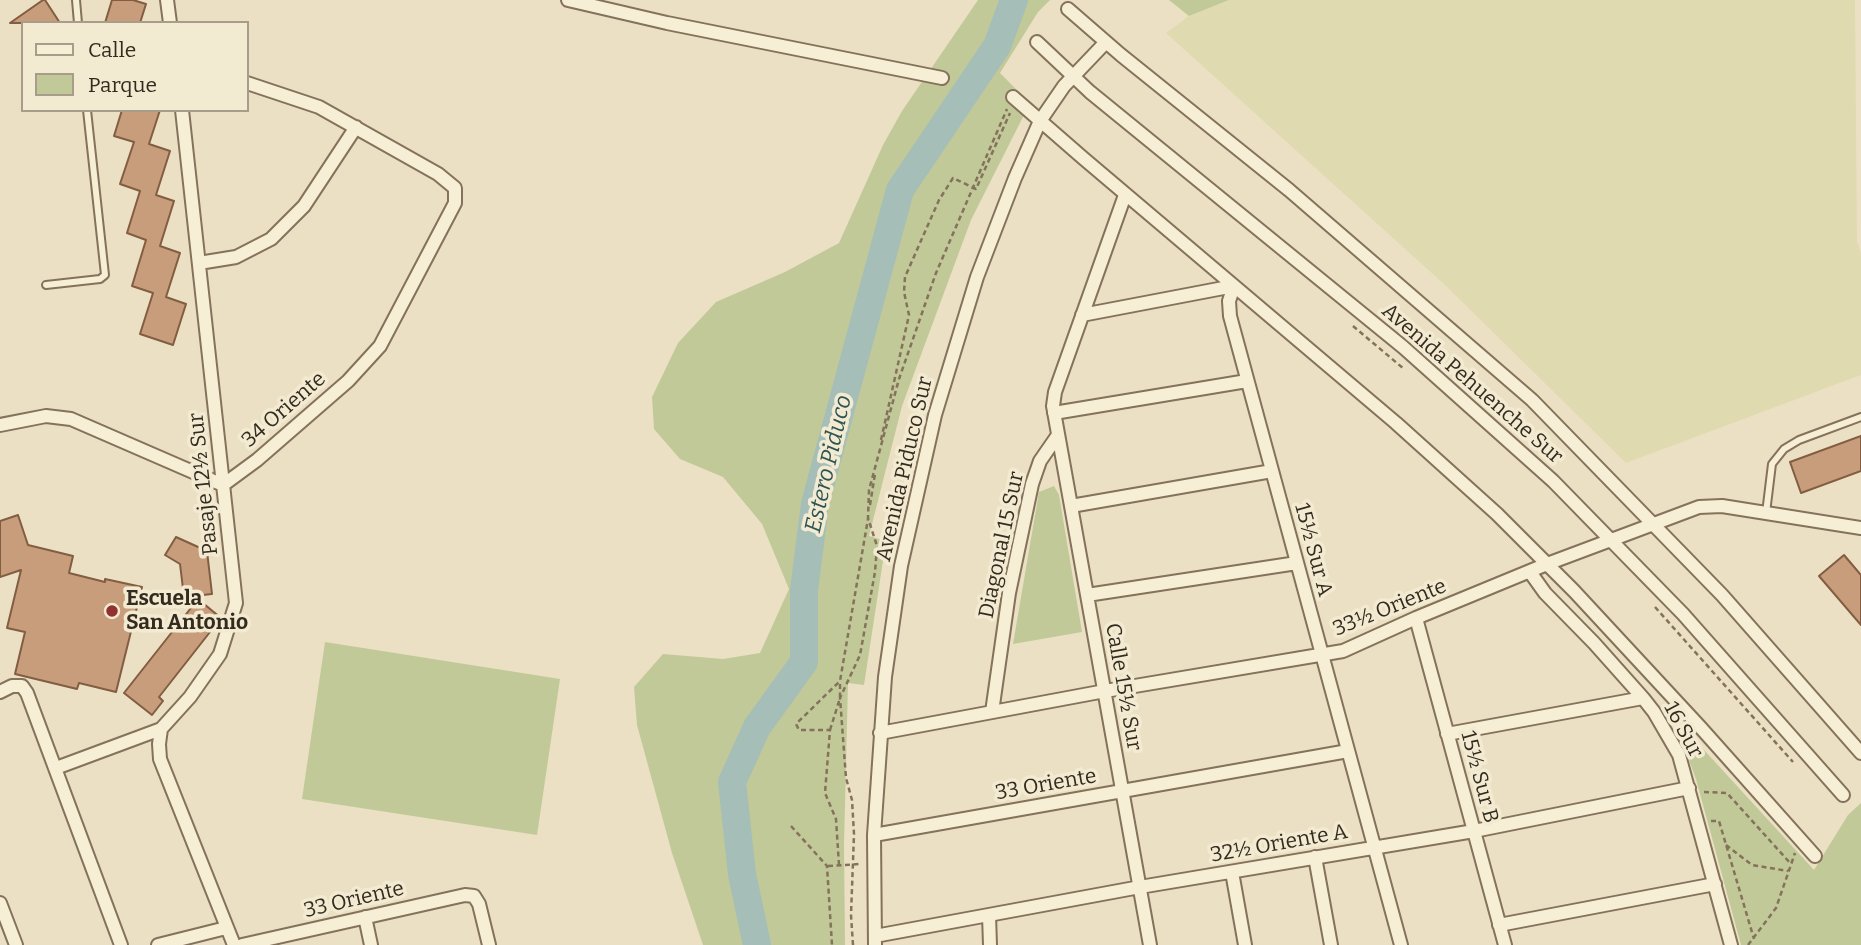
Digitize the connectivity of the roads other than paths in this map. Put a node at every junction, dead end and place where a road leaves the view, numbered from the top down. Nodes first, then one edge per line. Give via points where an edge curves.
1 (76, 0) edge
2 (167, 0) edge
3 (568, 0) edge
4 (1068, 9) dead end
5 (78, 21) edge
6 (170, 21) edge
7 (1106, 42) junction
8 (1037, 43) dead end
9 (1073, 76) junction
10 (942, 78) dead end
11 (248, 83) edge
12 (1015, 98) road end
13 (88, 112) edge
14 (182, 112) edge
15 (1040, 121) junction
16 (356, 127) junction
17 (1125, 195) junction
18 (198, 262) junction
19 (46, 285) dead end
20 (1234, 286) junction
21 (1082, 315) junction
22 (1247, 381) junction
23 (1054, 413) junction
24 (1861, 417) edge
25 (0, 425) edge
26 (1058, 435) junction
27 (1272, 471) junction
28 (223, 485) junction
29 (1071, 506) junction
30 (1766, 513) junction
31 (1653, 523) junction
32 (1861, 528) edge
33 (1613, 540) junction
34 (1297, 563) junction
35 (1547, 564) junction
36 (1530, 572) junction
37 (1087, 595) junction
38 (1416, 618) junction
39 (1322, 654) junction
40 (1105, 691) junction
41 (0, 692) edge
42 (1643, 698) junction
43 (992, 712) junction
44 (161, 729) junction
45 (880, 733) junction
46 (1447, 734) junction
47 (1348, 751) junction
48 (1861, 753) edge
49 (56, 768) junction
50 (1689, 788) junction
51 (1123, 791) junction
52 (1843, 794) dead end
53 (1474, 831) junction
54 (874, 835) junction
55 (1374, 847) junction
56 (1815, 856) dead end
57 (1315, 858) junction
58 (1232, 872) junction
59 (1715, 884) junction
60 (1140, 887) junction
61 (0, 903) edge
62 (989, 915) junction
63 (365, 917) junction
64 (1499, 925) junction
65 (226, 928) junction
66 (875, 941) edge
67 (249, 944) edge
68 (16, 945) edge
69 (121, 945) edge
70 (158, 945) edge
71 (234, 945) edge
72 (371, 945) edge
73 (489, 945) edge
74 (990, 945) edge
75 (1150, 945) edge
76 (1245, 945) edge
77 (1331, 945) edge
78 (1401, 945) edge
79 (1505, 945) edge
80 (1731, 945) edge

1 - 5 lane
2 - 6 street
3 - 10 street
4 - 7 street, Avenida Pehuenche Sur
7 - 9 street, Avenida Piduco Sur
7 - 31 street, Avenida Pehuenche Sur via 1289,190 1532,400
8 - 9 street, Avenida Pehuenche Sur
9 - 15 street, Avenida Piduco Sur
9 - 33 street, Avenida Pehuenche Sur via 1404,346
11 - 16 street via 319,107
12 - 15 street
13 - 19 lane via 104,275
14 - 18 street, Pasaje 12½ Sur
15 - 17 street
15 - 45 street, Avenida Piduco Sur via 977,276 935,415 901,566
16 - 18 street via 304,206 271,239 236,257
16 - 28 street, 34 Oriente via 438,174 455,188 455,203 380,346 348,381
17 - 20 street
17 - 21 street
18 - 28 street, Pasaje 12½ Sur
20 - 21 street
20 - 22 street, 15½ Sur A via 1228,309
20 - 35 street via 1396,423
21 - 23 street via 1055,392
22 - 23 street
22 - 27 street, 15½ Sur A
23 - 26 street
24 - 30 lane via 1784,449 1772,464
25 - 28 street via 46,416 71,419
26 - 29 street, Calle 15½ Sur
26 - 43 street, Diagonal 15 Sur via 1040,461 1032,484 1009,593
27 - 29 street
27 - 34 street, 15½ Sur A
28 - 44 street, Pasaje 12½ Sur via 236,603 230,627 220,654
29 - 37 street, Calle 15½ Sur
30 - 31 street, 33½ Oriente via 1699,507
30 - 32 street, 33½ Oriente
31 - 33 street, 33½ Oriente
31 - 48 street, Avenida Pehuenche Sur
33 - 35 street, 33½ Oriente
33 - 52 street, Avenida Pehuenche Sur
34 - 37 street
34 - 39 street, 15½ Sur A
35 - 36 street, 33½ Oriente
35 - 56 street
36 - 38 street, 33½ Oriente
36 - 42 street, 16 Sur
37 - 40 street, Calle 15½ Sur
38 - 39 street, 33½ Oriente via 1357,646
38 - 46 street, 15½ Sur B
39 - 40 street, 33½ Oriente
39 - 47 street, 15½ Sur A
40 - 43 street, 33½ Oriente
40 - 51 street, Calle 15½ Sur
41 - 49 street via 22,686
42 - 46 street
42 - 50 street, 16 Sur via 1679,755
43 - 45 street, 33½ Oriente
44 - 49 street
44 - 65 street via 160,759
45 - 54 street, Avenida Piduco Sur
46 - 53 street, 15½ Sur B
47 - 51 street, 33 Oriente
47 - 55 street, 15½ Sur A
49 - 69 street
50 - 53 street, 32½ Oriente A
50 - 59 street, 16 Sur
51 - 54 street, 33 Oriente
51 - 60 street, Calle 15½ Sur
53 - 55 street, 32½ Oriente A
53 - 64 street, 15½ Sur B
54 - 66 street, Avenida Piduco Sur
55 - 57 street, 32½ Oriente A
55 - 78 street, 15½ Sur A
57 - 58 street, 32½ Oriente A
57 - 77 street
58 - 60 street, 32½ Oriente A
58 - 76 street
59 - 64 street
59 - 80 street, 16 Sur
60 - 62 street, 32½ Oriente A
60 - 75 street, Calle 15½ Sur
61 - 68 street
62 - 66 street, 32½ Oriente A
62 - 74 street
63 - 67 street, 33 Oriente
63 - 72 street
63 - 73 street, 33 Oriente via 474,896
64 - 79 street, 15½ Sur B
65 - 70 street
65 - 71 street

